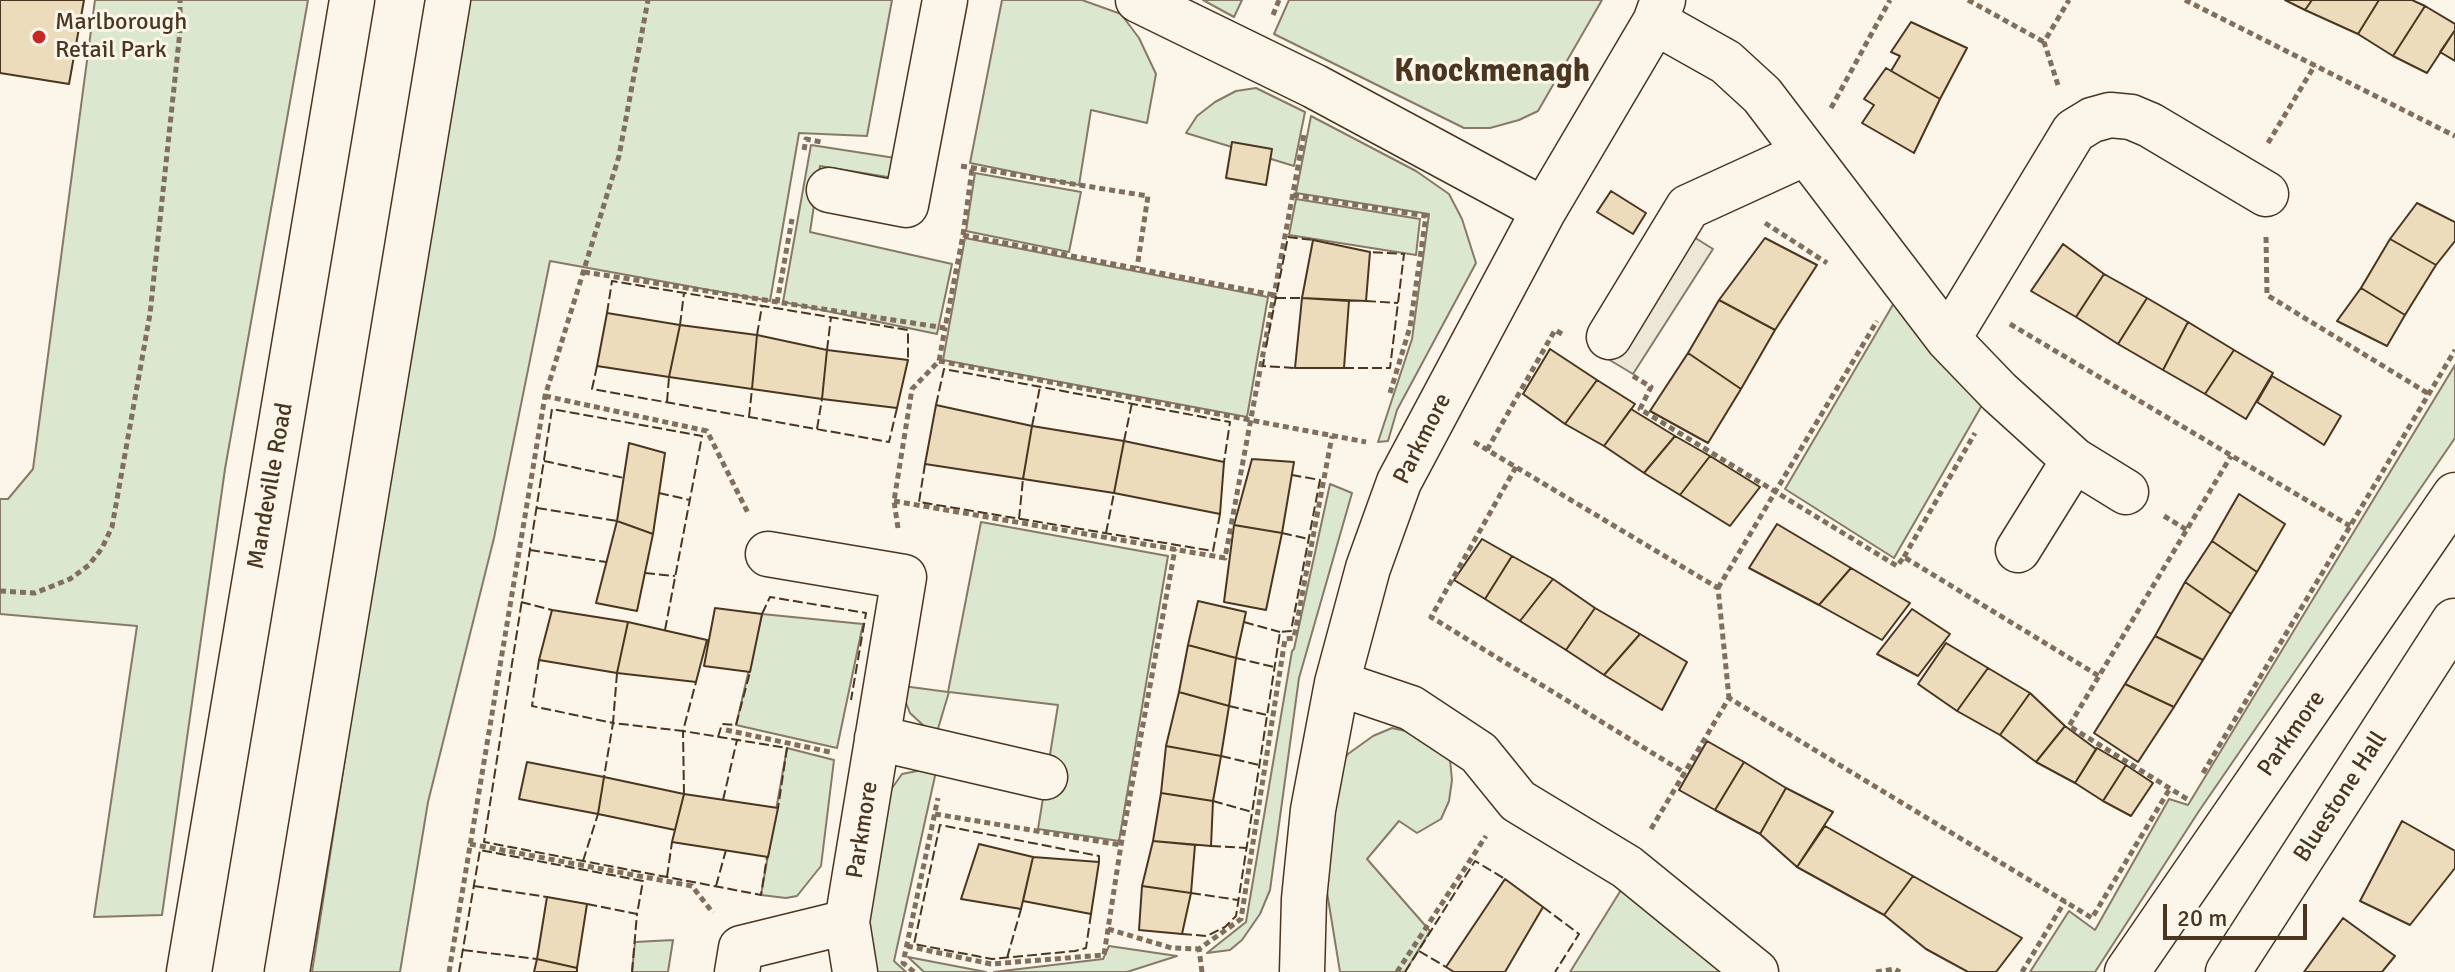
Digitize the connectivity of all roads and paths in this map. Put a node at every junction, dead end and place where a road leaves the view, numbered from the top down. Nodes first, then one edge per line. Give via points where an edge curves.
1 (180, 0) edge
2 (352, 0) edge
3 (448, 0) edge
4 (648, 0) edge
5 (945, 0) edge
6 (1138, 0) edge
7 (1890, 0) edge
8 (1968, 0) edge
9 (2069, 0) edge
10 (2185, 0) edge
11 (1659, 11) edge
12 (2044, 42) junction
13 (2315, 65) junction
14 (1314, 86) junction
15 (2074, 131) junction
16 (2455, 136) edge
17 (1806, 153) junction
18 (915, 158) junction
19 (972, 168) junction
20 (2255, 188) junction
21 (829, 190) dead end
22 (1717, 194) junction
23 (1293, 195) junction
24 (1544, 210) junction
25 (963, 235) junction
26 (1137, 268) junction
27 (1836, 268) dead end
28 (584, 272) junction
29 (1903, 279) junction
30 (1274, 295) junction
31 (1971, 301) junction
32 (945, 328) junction
33 (1566, 336) dead end
34 (1948, 339) junction
35 (2455, 350) edge
36 (1617, 354) joint
37 (939, 361) junction
38 (1999, 392) junction
39 (2429, 394) junction
40 (545, 396) junction
41 (1388, 400) dead end
42 (1250, 421) junction
43 (1332, 436) junction
44 (1487, 450) dead end
45 (1415, 452) junction
46 (2231, 456) junction
47 (2074, 460) junction
48 (1777, 491) junction
49 (2126, 492) dead end
50 (2455, 495) edge
51 (894, 501) junction
52 (2350, 526) junction
53 (1175, 549) junction
54 (2018, 550) dead end
55 (768, 554) joint
56 (1904, 557) junction
57 (904, 577) junction
58 (1718, 588) junction
59 (0, 591) edge
60 (2454, 621) edge
61 (2099, 676) junction
62 (1337, 683) junction
63 (1729, 698) junction
64 (726, 730) dead end
65 (876, 750) junction
66 (947, 754) junction
67 (1685, 773) junction
68 (1045, 777) dead end
69 (2169, 790) junction
70 (1518, 801) junction
71 (935, 814) junction
72 (470, 844) junction
73 (1121, 845) junction
74 (1627, 867) junction
75 (2065, 900) junction
76 (847, 922) junction
77 (1108, 929) junction
78 (907, 946) junction
79 (1199, 949) junction
80 (739, 960) edge
81 (189, 972) edge
82 (287, 972) edge
83 (449, 972) edge
84 (855, 972) edge
85 (914, 972) edge
86 (1202, 972) edge
87 (1302, 972) edge
88 (1397, 972) edge
89 (1756, 972) edge
90 (1876, 972) edge
91 (1900, 972) edge
92 (2022, 972) edge
93 (2127, 972) edge
94 (2228, 972) edge

1 - 59 path via 150,314 112,527 89,565 70,579 35,593
2 - 81 street, Mandeville Road
3 - 82 street
4 - 28 path via 619,156
5 - 18 street
6 - 14 street
7 - 17 path
8 - 12 path
9 - 12 path
10 - 13 path
11 - 17 street, Parkmore via 1762,95
11 - 24 street, Parkmore
12 - 15 path
13 - 16 path
13 - 20 path
14 - 23 path
14 - 24 street
15 - 20 street via 2110,115 2131,117
15 - 31 street
17 - 22 street
17 - 29 street, Parkmore
18 - 19 path
18 - 21 street via 906,205
19 - 25 path
19 - 26 path via 1148,196
20 - 39 path via 2267,295
22 - 27 path
22 - 36 street via 1688,207
23 - 30 path
23 - 41 path via 1426,216 1410,327
24 - 45 street, Parkmore
25 - 26 path
25 - 32 path
26 - 30 path
28 - 32 path
28 - 40 path
29 - 34 street, Parkmore
29 - 48 path
30 - 42 path
31 - 34 street
31 - 46 path
32 - 37 path
33 - 44 path via 1555,330
34 - 38 street, Parkmore
35 - 39 path
36 - 48 path via 1651,387 1640,409
37 - 42 path
37 - 51 path via 912,389
38 - 47 street, Parkmore
38 - 56 path
39 - 52 path
40 - 55 path via 707,431
40 - 72 path
42 - 43 path
42 - 53 path via 1225,558
43 - 45 path
43 - 79 path via 1294,638 1285,639 1241,919
45 - 62 street, Parkmore via 1368,568
46 - 52 path
46 - 61 path
47 - 49 street, Parkmore
47 - 54 street
48 - 56 path via 1897,566
48 - 58 path
50 - 93 street, Parkmore
51 - 53 path
51 - 57 path
52 - 69 path via 2187,800
53 - 73 path
55 - 57 street
56 - 61 path
57 - 65 street, Parkmore
58 - 63 path
58 - 67 path via 1516,467 1431,617
60 - 94 street, Bluestone Hall
61 - 69 path via 2069,726
62 - 70 street via 1411,708 1479,753
62 - 87 street, Parkmore via 1313,810
63 - 67 path
63 - 75 path
64 - 65 path
65 - 66 street
65 - 76 street, Parkmore
66 - 68 street
66 - 71 path
67 - 74 path
69 - 75 path via 2092,918
70 - 74 street
70 - 88 path via 1482,841
71 - 73 path
71 - 78 path
72 - 80 path via 692,886
72 - 83 path
73 - 77 path
74 - 89 street
75 - 92 path
76 - 80 street
76 - 84 street, Parkmore
77 - 78 path via 1104,955 991,964
77 - 79 path via 1172,948
78 - 85 path via 903,963
79 - 86 path
90 - 91 path

